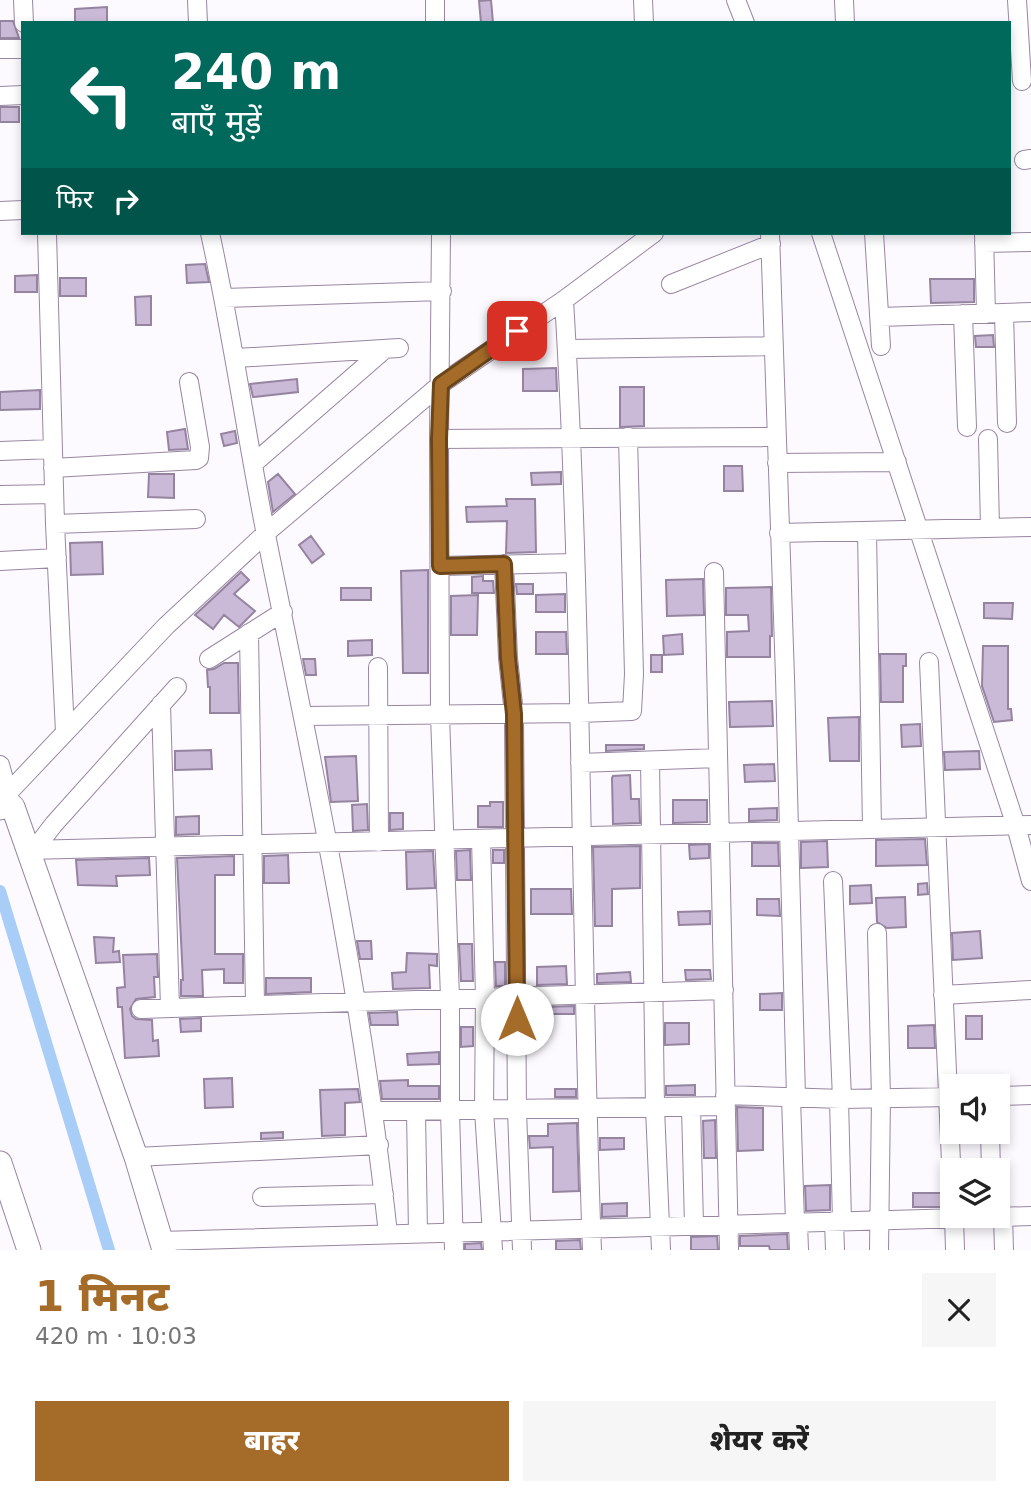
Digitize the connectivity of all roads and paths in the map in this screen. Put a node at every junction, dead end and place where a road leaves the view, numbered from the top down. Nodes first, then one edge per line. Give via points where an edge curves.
1 (23, 0) edge
2 (197, 0) edge
3 (435, 0) edge
4 (643, 0) edge
5 (736, 0) edge
6 (844, 0) edge
7 (1017, 0) edge
8 (24, 21) edge
9 (198, 21) edge
10 (435, 21) edge
11 (644, 21) edge
12 (744, 21) edge
13 (845, 21) edge
14 (0, 49) edge
15 (21, 49) edge
16 (1021, 82) edge
17 (21, 95) edge
18 (0, 96) edge
19 (0, 211) edge
20 (21, 211) edge
21 (47, 235) edge
22 (210, 235) edge
23 (441, 235) edge
24 (649, 235) edge
25 (822, 235) edge
26 (874, 235) edge
27 (984, 238) edge
28 (771, 239) edge
29 (1031, 242) edge
30 (671, 284) dead end
31 (442, 291) junction
32 (225, 298) junction
33 (564, 300) junction
34 (1031, 312) edge
35 (1004, 313) junction
36 (963, 314) junction
37 (986, 314) junction
38 (880, 317) junction
39 (774, 346) junction
40 (881, 346) dead end
41 (567, 349) junction
42 (236, 358) junction
43 (189, 383) dead end
44 (441, 384) junction
45 (1007, 423) dead end
46 (967, 427) dead end
47 (628, 437) junction
48 (776, 437) junction
49 (572, 438) junction
50 (439, 439) junction
51 (988, 439) dead end
52 (53, 449) junction
53 (0, 451) edge
54 (897, 462) junction
55 (777, 463) junction
56 (253, 464) junction
57 (54, 468) junction
58 (54, 494) junction
59 (0, 495) edge
60 (196, 519) dead end
61 (55, 523) junction
62 (1031, 527) edge
63 (990, 528) junction
64 (919, 530) junction
65 (867, 531) junction
66 (266, 533) junction
67 (779, 533) junction
68 (57, 558) junction
69 (0, 561) edge
70 (574, 563) junction
71 (504, 564) junction
72 (440, 566) junction
73 (713, 572) dead end
74 (283, 612) junction
75 (249, 633) junction
76 (209, 659) dead end
77 (929, 662) dead end
78 (378, 667) dead end
79 (177, 687) dead end
80 (161, 704) junction
81 (579, 713) junction
82 (514, 714) junction
83 (378, 715) junction
84 (440, 715) junction
85 (305, 716) junction
86 (65, 732) junction
87 (718, 758) junction
88 (650, 761) junction
89 (580, 763) junction
90 (0, 765) edge
91 (7, 802) edge
92 (1024, 826) edge
93 (938, 828) junction
94 (872, 830) junction
95 (789, 831) junction
96 (719, 833) junction
97 (652, 835) junction
98 (580, 836) junction
99 (515, 838) junction
100 (481, 839) junction
101 (443, 840) junction
102 (379, 842) junction
103 (327, 843) junction
104 (253, 845) junction
105 (165, 847) junction
106 (31, 850) junction
107 (833, 881) dead end
108 (1031, 881) edge
109 (877, 933) dead end
110 (724, 990) junction
111 (1031, 990) edge
112 (654, 991) junction
113 (583, 994) junction
114 (943, 995) junction
115 (517, 996) junction
116 (485, 997) junction
117 (450, 998) junction
118 (356, 1004) junction
119 (255, 1005) junction
120 (170, 1008) junction
121 (141, 1009) dead end
122 (948, 1074) edge
123 (1010, 1096) edge
124 (1031, 1096) edge
125 (793, 1097) junction
126 (940, 1097) edge
127 (881, 1098) junction
128 (841, 1099) junction
129 (725, 1100) junction
130 (691, 1107) junction
131 (587, 1108) junction
132 (655, 1108) junction
133 (484, 1110) junction
134 (517, 1110) junction
135 (373, 1111) junction
136 (416, 1111) junction
137 (450, 1111) junction
138 (379, 1145) junction
139 (136, 1157) junction
140 (0, 1163) edge
141 (384, 1194) junction
142 (262, 1197) dead end
143 (1031, 1216) edge
144 (1010, 1217) edge
145 (940, 1218) edge
146 (878, 1220) junction
147 (838, 1221) junction
148 (797, 1223) junction
149 (727, 1224) junction
150 (694, 1225) junction
151 (660, 1226) junction
152 (591, 1228) junction
153 (954, 1228) edge
154 (999, 1228) edge
155 (520, 1230) junction
156 (492, 1231) junction
157 (388, 1234) junction
158 (413, 1239) edge
159 (454, 1241) edge
160 (365, 1242) edge
161 (322, 1243) edge
162 (237, 1244) edge
163 (279, 1244) edge
164 (162, 1245) edge
165 (29, 1250) edge
166 (493, 1250) edge
167 (522, 1250) edge
168 (592, 1250) edge
169 (661, 1250) edge
170 (729, 1250) edge
171 (799, 1250) edge
172 (835, 1250) edge
173 (879, 1250) edge
174 (955, 1250) edge
175 (1004, 1250) edge

1 - 8 street
2 - 9 street
3 - 10 street
4 - 11 street
5 - 12 street
6 - 13 street
7 - 16 street
14 - 15 street
17 - 18 street
19 - 20 street
21 - 52 street
22 - 32 street
23 - 31 street
24 - 33 street
25 - 54 street
26 - 38 street
27 - 29 street
27 - 37 street
28 - 30 street
28 - 39 street
31 - 32 street
31 - 44 street
32 - 42 street
33 - 41 street
33 - 44 street
34 - 35 street
35 - 37 street
35 - 45 street
36 - 37 street
36 - 38 street
36 - 46 street
38 - 40 street
39 - 41 street
39 - 48 street
41 - 49 street
42 - 56 street
42 - 56 street via 392,349
43 - 57 street via 200,447 196,460
44 - 50 street
44 - 66 street
47 - 48 street
47 - 49 street
47 - 81 street via 634,709
48 - 55 street
49 - 50 street
49 - 70 street
50 - 72 street
51 - 63 street
52 - 53 street
52 - 57 street
54 - 55 street
54 - 64 street
55 - 67 street
56 - 66 street
57 - 58 street
58 - 59 street
58 - 61 street
60 - 61 street
61 - 68 street
62 - 63 street
63 - 64 street
64 - 65 street
64 - 92 street
65 - 67 street
65 - 94 street
66 - 74 street
66 - 86 street via 166,626
67 - 95 street
68 - 69 street
68 - 86 street
70 - 71 street
70 - 81 street
71 - 72 street
71 - 82 street
72 - 84 street
73 - 87 street
74 - 75 street
74 - 85 street
75 - 76 street
75 - 104 street
77 - 93 street
78 - 83 street
79 - 80 street
80 - 105 street
80 - 106 street
81 - 82 street
81 - 89 street
82 - 84 street
82 - 99 street
83 - 84 street
83 - 85 street
83 - 102 street
84 - 101 street
85 - 103 street
86 - 91 street
87 - 88 street
87 - 96 street
88 - 89 street
88 - 97 street
89 - 98 street
90 - 91 street
91 - 106 main road
92 - 93 street
92 - 108 street
93 - 94 street
93 - 114 street
94 - 95 street
95 - 96 street
95 - 125 street
96 - 97 street
96 - 110 street
97 - 98 street
97 - 112 street
98 - 99 street
98 - 113 street
99 - 100 street
99 - 115 street
100 - 101 street
100 - 116 street
101 - 102 street
101 - 117 street
102 - 103 street
103 - 104 street
103 - 118 street
104 - 105 street
104 - 119 street
105 - 106 street
105 - 120 street
106 - 139 main road
107 - 128 street
109 - 127 street
110 - 112 street
110 - 129 street
111 - 114 street
112 - 113 street
112 - 132 street
113 - 115 street
113 - 131 street
114 - 122 street
115 - 116 street
115 - 134 street
116 - 117 street
116 - 133 street
117 - 118 street
117 - 137 street
118 - 119 street
118 - 135 street
119 - 120 street
120 - 121 street
123 - 124 street
125 - 128 street
125 - 129 street
125 - 148 street
126 - 127 street
127 - 128 street
127 - 146 street
128 - 147 street
129 - 130 street
129 - 149 street
130 - 132 street
130 - 150 street
131 - 132 street
131 - 134 street
131 - 152 street
132 - 151 street
133 - 134 street
133 - 137 street
133 - 156 street
134 - 155 street
135 - 136 street
135 - 138 street
136 - 137 street
136 - 158 street
137 - 159 street
138 - 139 street
138 - 141 street
139 - 164 main road
140 - 165 main road
141 - 142 street
141 - 157 street
143 - 144 street
145 - 146 street
146 - 147 street
146 - 173 street
147 - 148 street
147 - 172 street
148 - 149 street
148 - 171 street
149 - 150 street
149 - 170 street
150 - 151 street
151 - 152 street
151 - 169 street
152 - 155 street
152 - 168 street
153 - 174 street
154 - 175 street
155 - 156 street
155 - 167 street
156 - 159 street
156 - 166 street
157 - 158 street
157 - 160 street
158 - 159 street
160 - 161 street
161 - 163 street
162 - 163 street
162 - 164 street

